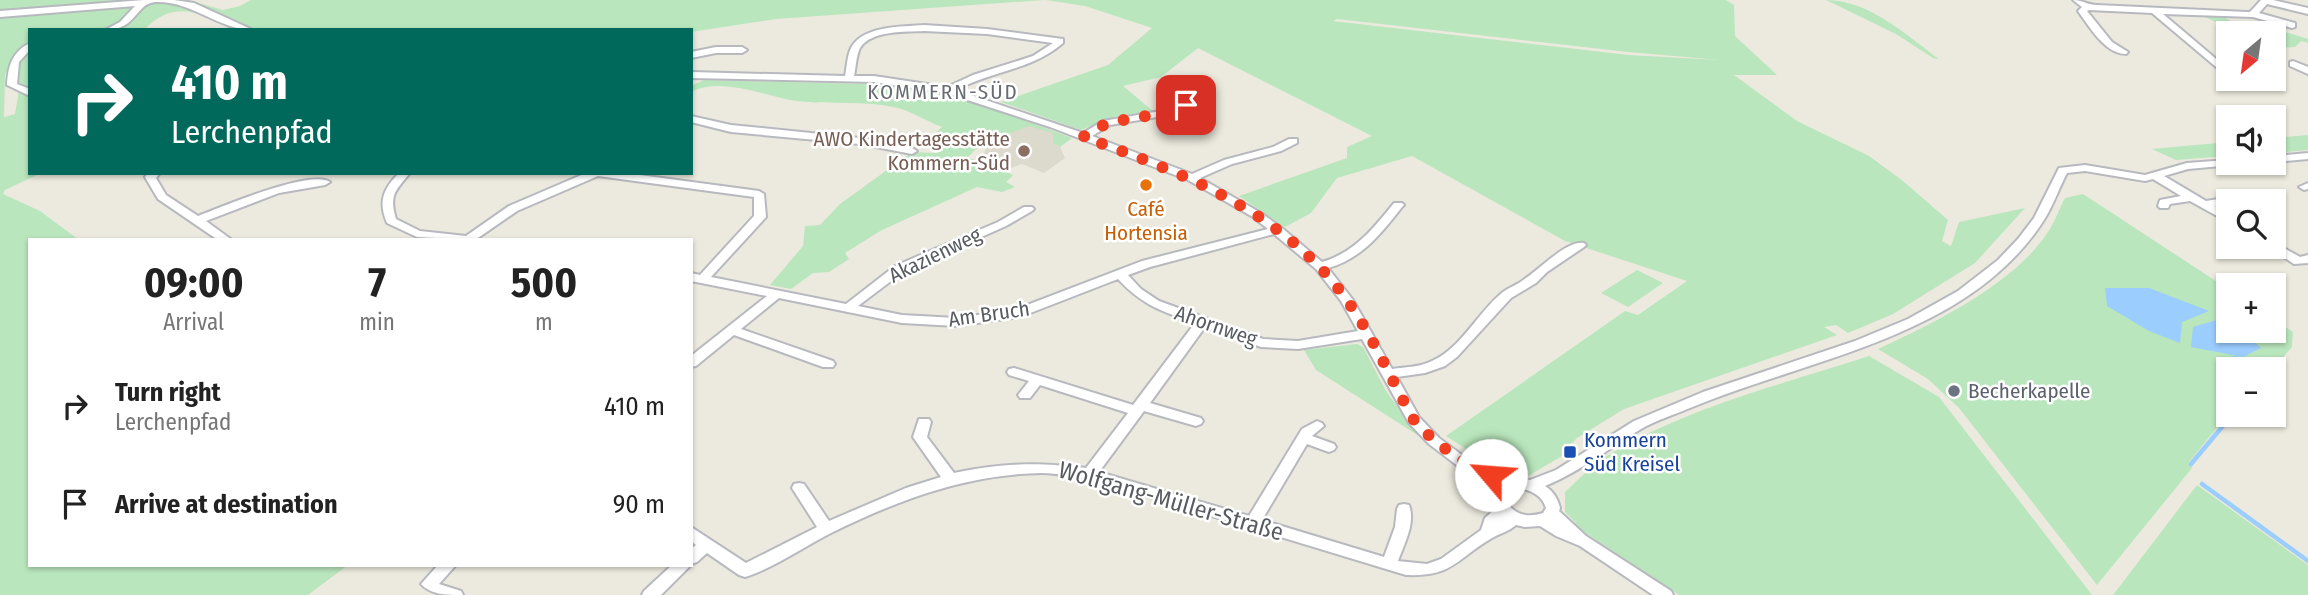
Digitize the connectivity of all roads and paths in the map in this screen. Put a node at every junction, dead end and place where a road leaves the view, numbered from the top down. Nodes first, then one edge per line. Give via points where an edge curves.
1 (155, 0) edge
2 (2077, 0) edge
3 (2266, 0) edge
4 (143, 3) junction
5 (2087, 6) junction
6 (2155, 11) junction
7 (2308, 11) edge
8 (0, 14) edge
9 (2253, 14) junction
10 (2292, 25) dead end
11 (114, 28) edge
12 (243, 28) edge
13 (28, 47) edge
14 (742, 50) dead end
15 (2123, 52) dead end
16 (693, 55) edge
17 (2216, 64) edge
18 (2293, 64) dead end
19 (2308, 71) edge
20 (697, 75) edge
21 (848, 79) junction
22 (948, 90) junction
23 (28, 92) edge
24 (1186, 105) dead end
25 (693, 120) edge
26 (1083, 137) junction
27 (1293, 141) dead end
28 (912, 151) dead end
29 (2308, 156) edge
30 (2296, 157) junction
31 (2286, 158) edge
32 (2216, 164) edge
33 (2308, 164) edge
34 (2062, 171) joint
35 (152, 175) edge
36 (403, 175) edge
37 (592, 175) edge
38 (612, 175) edge
39 (2156, 176) junction
40 (1192, 178) junction
41 (325, 182) dead end
42 (2192, 197) junction
43 (2216, 203) edge
44 (1398, 205) dead end
45 (2204, 205) junction
46 (2164, 206) dead end
47 (1028, 209) dead end
48 (2216, 212) edge
49 (197, 220) junction
50 (1278, 230) junction
51 (223, 238) edge
52 (451, 238) edge
53 (471, 238) edge
54 (1580, 245) dead end
55 (2286, 252) edge
56 (2305, 262) edge
57 (1320, 266) junction
58 (1119, 274) junction
59 (697, 278) edge
60 (775, 295) junction
61 (847, 309) junction
62 (1202, 322) junction
63 (732, 330) junction
64 (1367, 334) junction
65 (693, 361) edge
66 (828, 364) dead end
67 (1014, 372) dead end
68 (1388, 374) junction
69 (1038, 379) junction
70 (1026, 395) dead end
71 (1139, 408) junction
72 (1196, 421) dead end
73 (924, 422) dead end
74 (1317, 426) dead end
75 (1304, 438) junction
76 (1329, 447) dead end
77 (1090, 474) junction
78 (1561, 474) junction
79 (950, 479) junction
80 (1532, 485) junction
81 (1505, 487) junction
82 (799, 488) dead end
83 (1548, 496) junction
84 (1404, 509) dead end
85 (1508, 514) junction
86 (1547, 517) junction
87 (1253, 523) junction
88 (826, 528) junction
89 (1488, 533) joint
90 (693, 534) edge
91 (707, 544) junction
92 (693, 556) edge
93 (1390, 565) junction
94 (446, 567) edge
95 (681, 567) edge
96 (745, 571) joint
97 (455, 595) edge
98 (650, 595) edge
99 (1665, 595) edge

1 - 4 street
1 - 12 street via 191,5
2 - 5 street
3 - 7 street
3 - 9 street
4 - 8 street
4 - 11 street
5 - 6 street
5 - 15 street via 2082,11 2109,44
6 - 9 street
6 - 17 street
9 - 10 street
13 - 23 street via 18,54 12,72 12,85
14 - 16 street
18 - 19 street
20 - 21 street
21 - 22 street
21 - 22 street via 854,50 860,41 877,34 953,27 1060,41 1045,55 969,78
22 - 26 street
24 - 26 street via 1107,123
25 - 28 street via 715,127 854,140
26 - 40 street
27 - 40 street
29 - 30 street
30 - 31 street
30 - 33 street
32 - 39 street via 2187,166
34 - 39 street via 2085,168 2121,176
34 - 78 street via 2039,219 2022,241 1962,294 1860,344 1708,395 1639,424
35 - 49 street via 162,197
36 - 52 street via 385,202 391,221 417,234
37 - 53 street via 506,211
38 - 59 street via 759,194 760,217
39 - 42 street
40 - 50 street
41 - 49 street via 295,184
42 - 45 street
42 - 46 street via 2164,202
43 - 45 street
44 - 57 street via 1354,254
45 - 48 street
47 - 61 street, Akazienweg via 899,269
49 - 51 street
50 - 57 street
50 - 58 street, Am Bruch
54 - 68 street via 1507,295 1440,363
55 - 56 street
57 - 64 street
58 - 61 street, Am Bruch via 1016,314 957,322 902,320
58 - 62 street, Ahornweg via 1155,304
59 - 60 street, Am Bruch
60 - 61 street, Am Bruch
60 - 63 street
62 - 64 street, Ahornweg via 1273,345
62 - 71 street
63 - 65 street
63 - 66 street
64 - 68 street
67 - 69 street
68 - 81 street via 1426,434
69 - 70 street
69 - 71 street
71 - 72 street
71 - 77 street
73 - 79 street via 920,437
74 - 75 street
75 - 76 street
75 - 87 street
77 - 79 street, Wolfgang-Müller-Straße via 1011,467
77 - 87 street, Wolfgang-Müller-Straße
78 - 80 street
78 - 83 street
79 - 88 street, Wolfgang-Müller-Straße
80 - 81 street
80 - 83 street
81 - 85 street via 1498,499
82 - 88 street
83 - 86 street via 1553,508
84 - 93 street
85 - 86 street via 1529,522
85 - 89 street, Wolfgang-Müller-Straße via 1502,529
86 - 99 street via 1561,532 1585,542
87 - 93 street, Wolfgang-Müller-Straße
88 - 96 street, Wolfgang-Müller-Straße
89 - 93 street, Wolfgang-Müller-Straße via 1447,563 1427,570
90 - 91 street
91 - 92 street
91 - 96 street
94 - 97 street via 429,584
95 - 98 street

